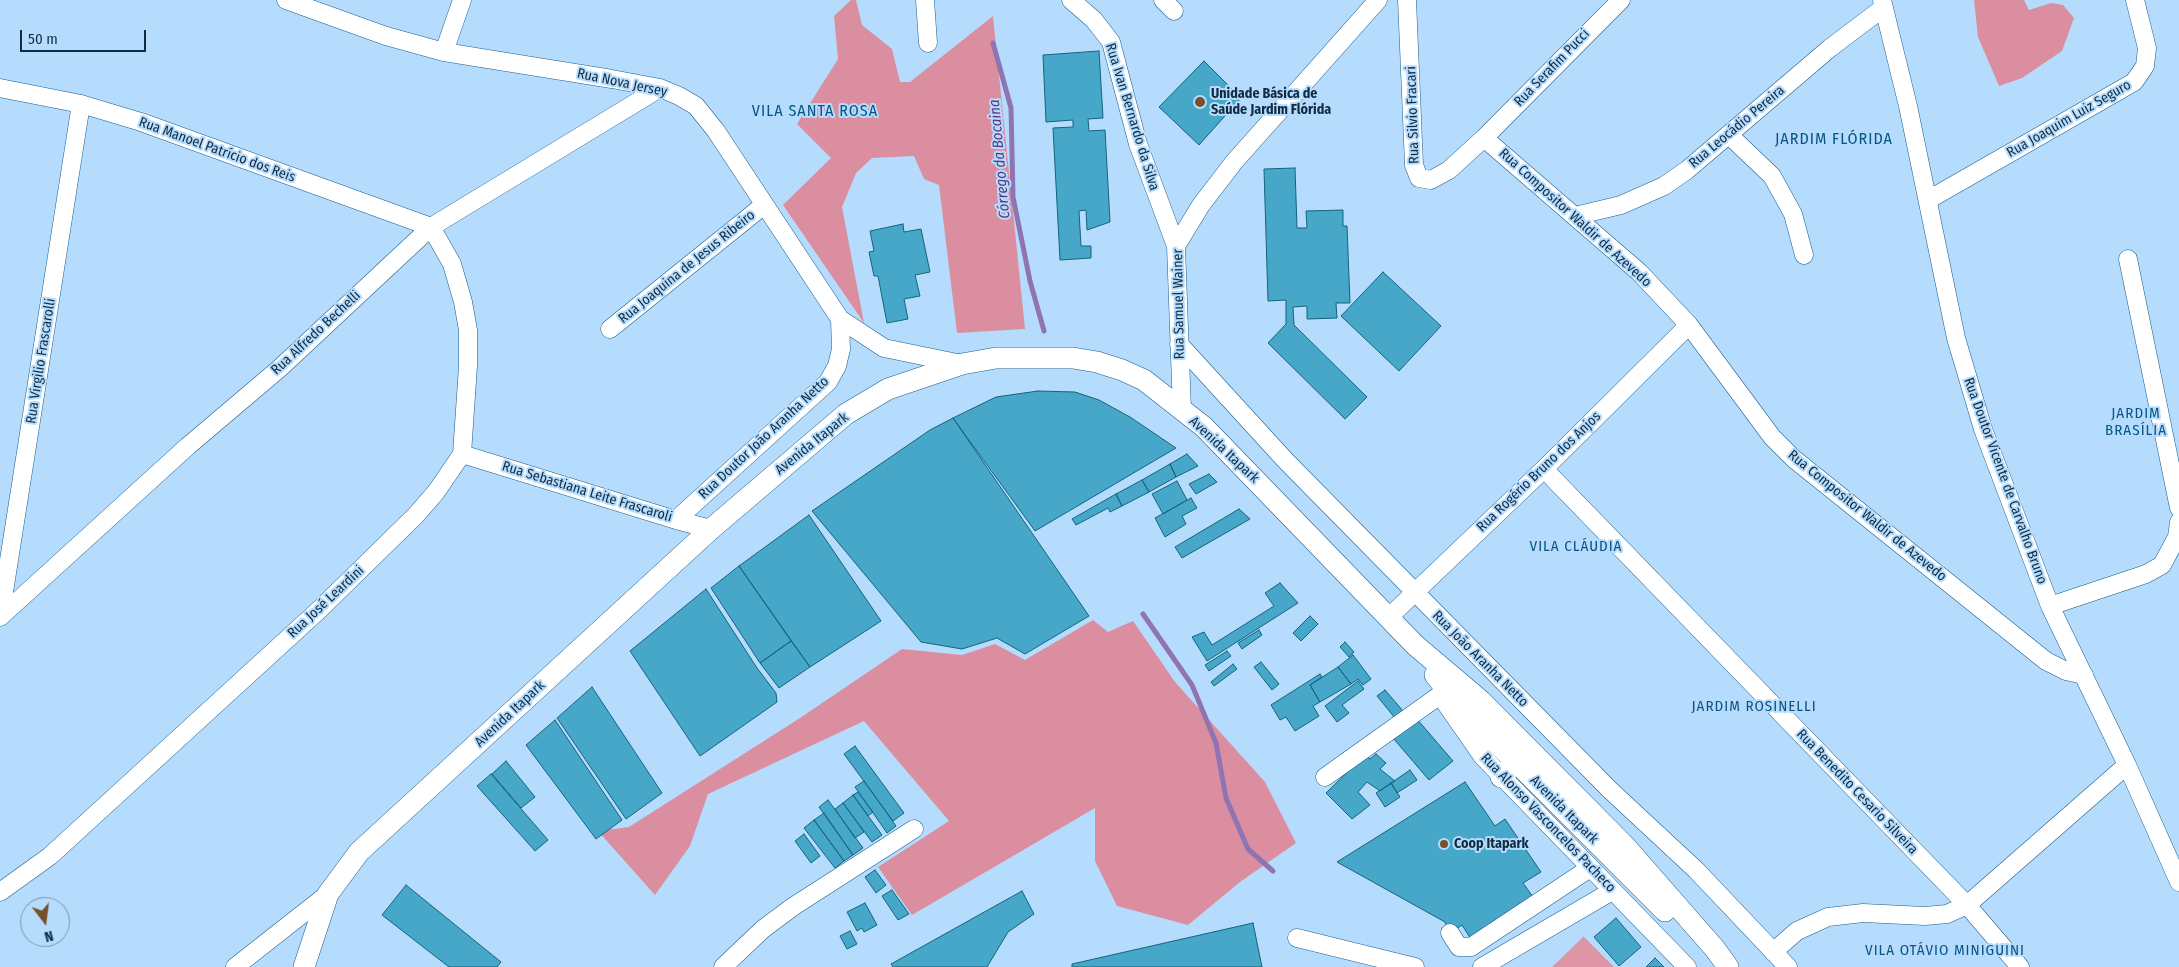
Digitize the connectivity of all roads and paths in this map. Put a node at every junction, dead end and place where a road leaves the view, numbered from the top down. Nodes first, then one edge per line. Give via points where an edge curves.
1 (286, 0) edge
2 (462, 0) edge
3 (925, 0) edge
4 (1071, 0) edge
5 (1378, 0) edge
6 (1407, 0) edge
7 (1621, 0) edge
8 (2135, 0) edge
9 (1882, 4) edge
10 (928, 43) dead end
11 (444, 52) junction
12 (0, 88) edge
13 (660, 88) junction
14 (81, 104) junction
15 (1729, 135) junction
16 (1484, 138) junction
17 (1928, 200) junction
18 (764, 205) junction
19 (1575, 216) junction
20 (431, 227) junction
21 (1176, 246) junction
22 (1804, 255) dead end
23 (2128, 259) dead end
24 (840, 319) junction
25 (1689, 326) junction
26 (610, 329) dead end
27 (864, 336) junction
28 (1179, 344) junction
29 (841, 349) junction
30 (962, 364) junction
31 (1182, 411) junction
32 (462, 454) junction
33 (1544, 469) junction
34 (2179, 508) edge
35 (676, 520) junction
36 (2179, 522) edge
37 (712, 529) junction
38 (1414, 592) junction
39 (2050, 606) junction
40 (0, 617) edge
41 (1388, 618) junction
42 (1415, 646) junction
43 (1428, 665) junction
44 (2084, 675) junction
45 (1440, 695) junction
46 (1522, 755) junction
47 (2127, 765) junction
48 (1325, 777) dead end
49 (1501, 777) junction
50 (914, 829) dead end
51 (1590, 868) junction
52 (2179, 882) edge
53 (1612, 890) junction
54 (0, 892) edge
55 (328, 894) junction
56 (1967, 905) junction
57 (1450, 933) dead end
58 (1297, 938) dead end
59 (1773, 952) junction
60 (1726, 965) edge
61 (235, 967) edge
62 (304, 967) edge
63 (723, 967) edge
64 (1416, 967) edge
65 (1482, 967) edge
66 (1687, 967) edge
67 (1788, 967) edge
68 (2020, 967) edge

1 - 11 street, Rua Nova Jersey via 386,36
2 - 11 street
3 - 10 street
4 - 21 street, Rua Ivan Bernardo da Silva via 1094,20 1111,42 1138,144
5 - 21 street, Rua Samuel Wainer via 1234,162 1201,204
6 - 16 street, Rua Silvio Fracari via 1411,132 1416,172 1424,180 1438,178
7 - 16 street, Rua Serafim Pucci
8 - 17 street, Rua Joaquim Luiz Seguro via 2147,48 2144,66 2134,82
9 - 15 street, Rua Leocádio Pereira
9 - 17 street, Rua Doutor Vicente de Carvalho Bruno
11 - 13 street, Rua Nova Jersey
12 - 14 street, Rua Manoel Patrício dos Reis
13 - 18 street, Rua Nova Jersey via 696,106 716,130
13 - 20 street, Rua Alfredo Bechelli
14 - 20 street, Rua Manoel Patrício dos Reis via 141,122
14 - 40 street, Rua Virgilio Frascarolli
15 - 19 street, Rua Leocádio Pereira via 1687,170 1656,190 1621,205
15 - 22 street via 1772,176 1793,214
16 - 19 street, Rua Compositor Waldir de Azevedo
17 - 39 street, Rua Doutor Vicente de Carvalho Bruno via 1956,338 1968,380 1983,429
18 - 24 street, Rua Nova Jersey
18 - 26 street, Rua Joaquina de Jesus Ribeiro
19 - 25 street, Rua Compositor Waldir de Azevedo via 1639,272
20 - 32 street via 452,264 468,330
20 - 40 street, Rua Alfredo Bechelli via 280,368 174,458
21 - 28 street, Rua Samuel Wainer
23 - 34 street
24 - 27 street, Rua Nova Jersey
24 - 29 street, Rua Doutor João Aranha Netto
25 - 33 street, Rua Rogério Bruno dos Anjos
25 - 44 street, Rua Compositor Waldir de Azevedo via 1772,437 1794,460 2046,661
27 - 29 street
27 - 30 street, Rua Nova Jersey via 884,348
28 - 31 street, Rua Samuel Wainer
28 - 38 street, Rua João Aranha Netto via 1284,460
29 - 35 street, Rua Doutor João Aranha Netto via 837,366 828,382
30 - 31 main road, Avenida Itapark via 996,358 1073,358 1097,362 1144,380
30 - 37 main road, Avenida Itapark via 888,389 846,414
31 - 41 main road, Avenida Itapark via 1222,444
32 - 35 street, Rua Sebastiana Leite Frascaroli
32 - 54 street, Rua José Leardini via 416,515 320,610 50,856
33 - 38 street, Rua Rogério Bruno dos Anjos
33 - 56 street, Rua Benedito Cesario Silveira
35 - 37 street, Rua Sebastiana Leite Frascaroli
36 - 39 street via 2178,537 2162,565 2146,574
37 - 55 main road, Avenida Itapark via 359,852
38 - 41 street, Rua Rogério Bruno dos Anjos
38 - 59 street, Rua João Aranha Netto via 1610,790 1696,870
39 - 44 street, Rua Doutor Vicente de Carvalho Bruno
41 - 42 main road, Avenida Itapark
42 - 43 main road, Avenida Itapark
42 - 46 main road, Avenida Itapark via 1481,701
43 - 45 street, Rua Alonso Vasconcelos Pacheco
43 - 46 main road, Avenida Itapark via 1466,714
44 - 47 street, Rua Doutor Vicente de Carvalho Bruno
45 - 48 street
45 - 49 street, Rua Alonso Vasconcelos Pacheco via 1482,757
46 - 49 main road
46 - 60 main road, Avenida Itapark via 1626,846 1715,948
47 - 52 street, Rua Doutor Vicente de Carvalho Bruno
47 - 56 street
49 - 51 street, Rua Alonso Vasconcelos Pacheco
50 - 63 street via 794,906 763,929
51 - 53 street, Rua Alonso Vasconcelos Pacheco
51 - 57 street via 1471,947 1459,947
53 - 65 street
53 - 66 street, Rua Alonso Vasconcelos Pacheco
55 - 61 street
55 - 62 main road, Avenida Itapark
56 - 59 street via 1947,914 1925,916 1863,913 1828,917 1797,931
56 - 68 street, Rua Benedito Cesario Silveira
58 - 64 street
59 - 67 street, Rua João Aranha Netto

